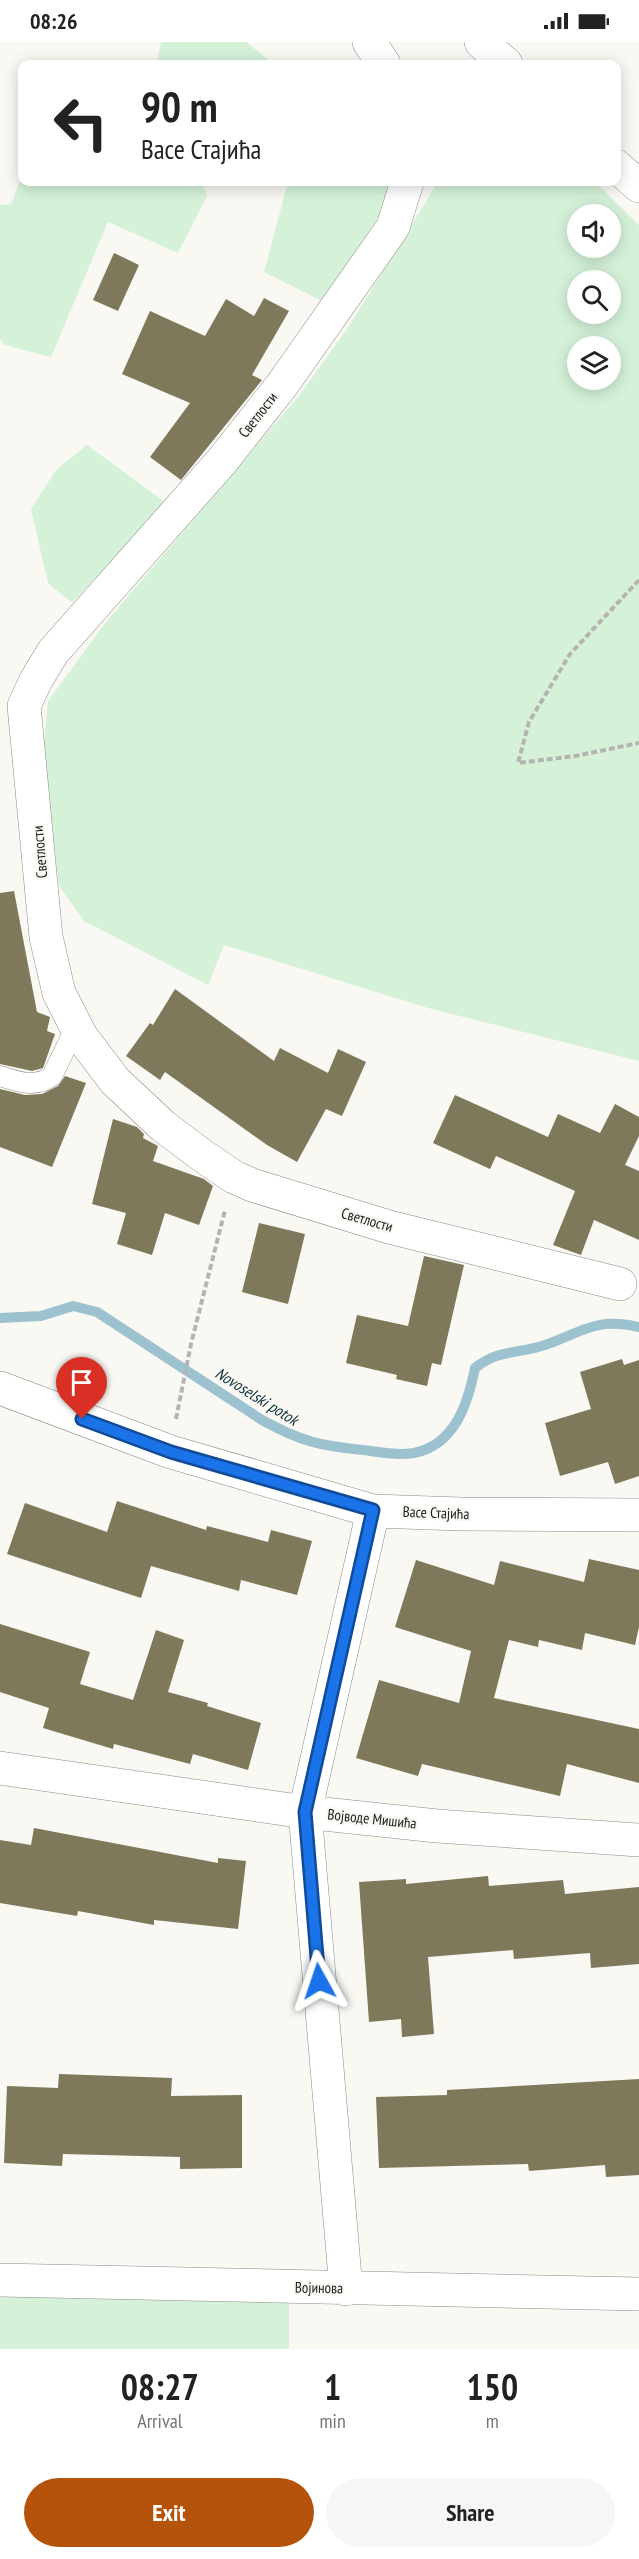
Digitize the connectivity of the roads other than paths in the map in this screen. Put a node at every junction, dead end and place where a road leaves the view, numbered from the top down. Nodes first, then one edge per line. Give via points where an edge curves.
1 (369, 42) edge
2 (481, 42) edge
3 (381, 60) edge
4 (501, 60) edge
5 (621, 170) edge
6 (406, 186) edge
7 (639, 186) edge
8 (12, 699) edge
9 (76, 1027) junction
10 (0, 1076) edge
11 (620, 1284) dead end
12 (0, 1388) edge
13 (373, 1510) junction
14 (639, 1515) edge
15 (0, 1768) edge
16 (305, 1812) junction
17 (639, 1840) edge
18 (0, 2280) edge
19 (346, 2289) junction
20 (639, 2294) edge

1 - 3 street
2 - 4 street
5 - 7 street
6 - 8 street, Светлости via 393,227 282,384 222,461 53,652 36,680
8 - 9 street, Светлости via 33,776 46,937 59,993
9 - 10 lane via 46,1081 24,1083
9 - 11 street, Светлости via 115,1081 163,1126 234,1177 389,1227
12 - 13 street, Васе Стајића via 171,1452
13 - 14 street, Васе Стајића
13 - 16 street
15 - 16 street, Војводе Мишића
16 - 17 street, Војводе Мишића
16 - 19 street
18 - 19 street, Војинова
19 - 20 street, Војинова

